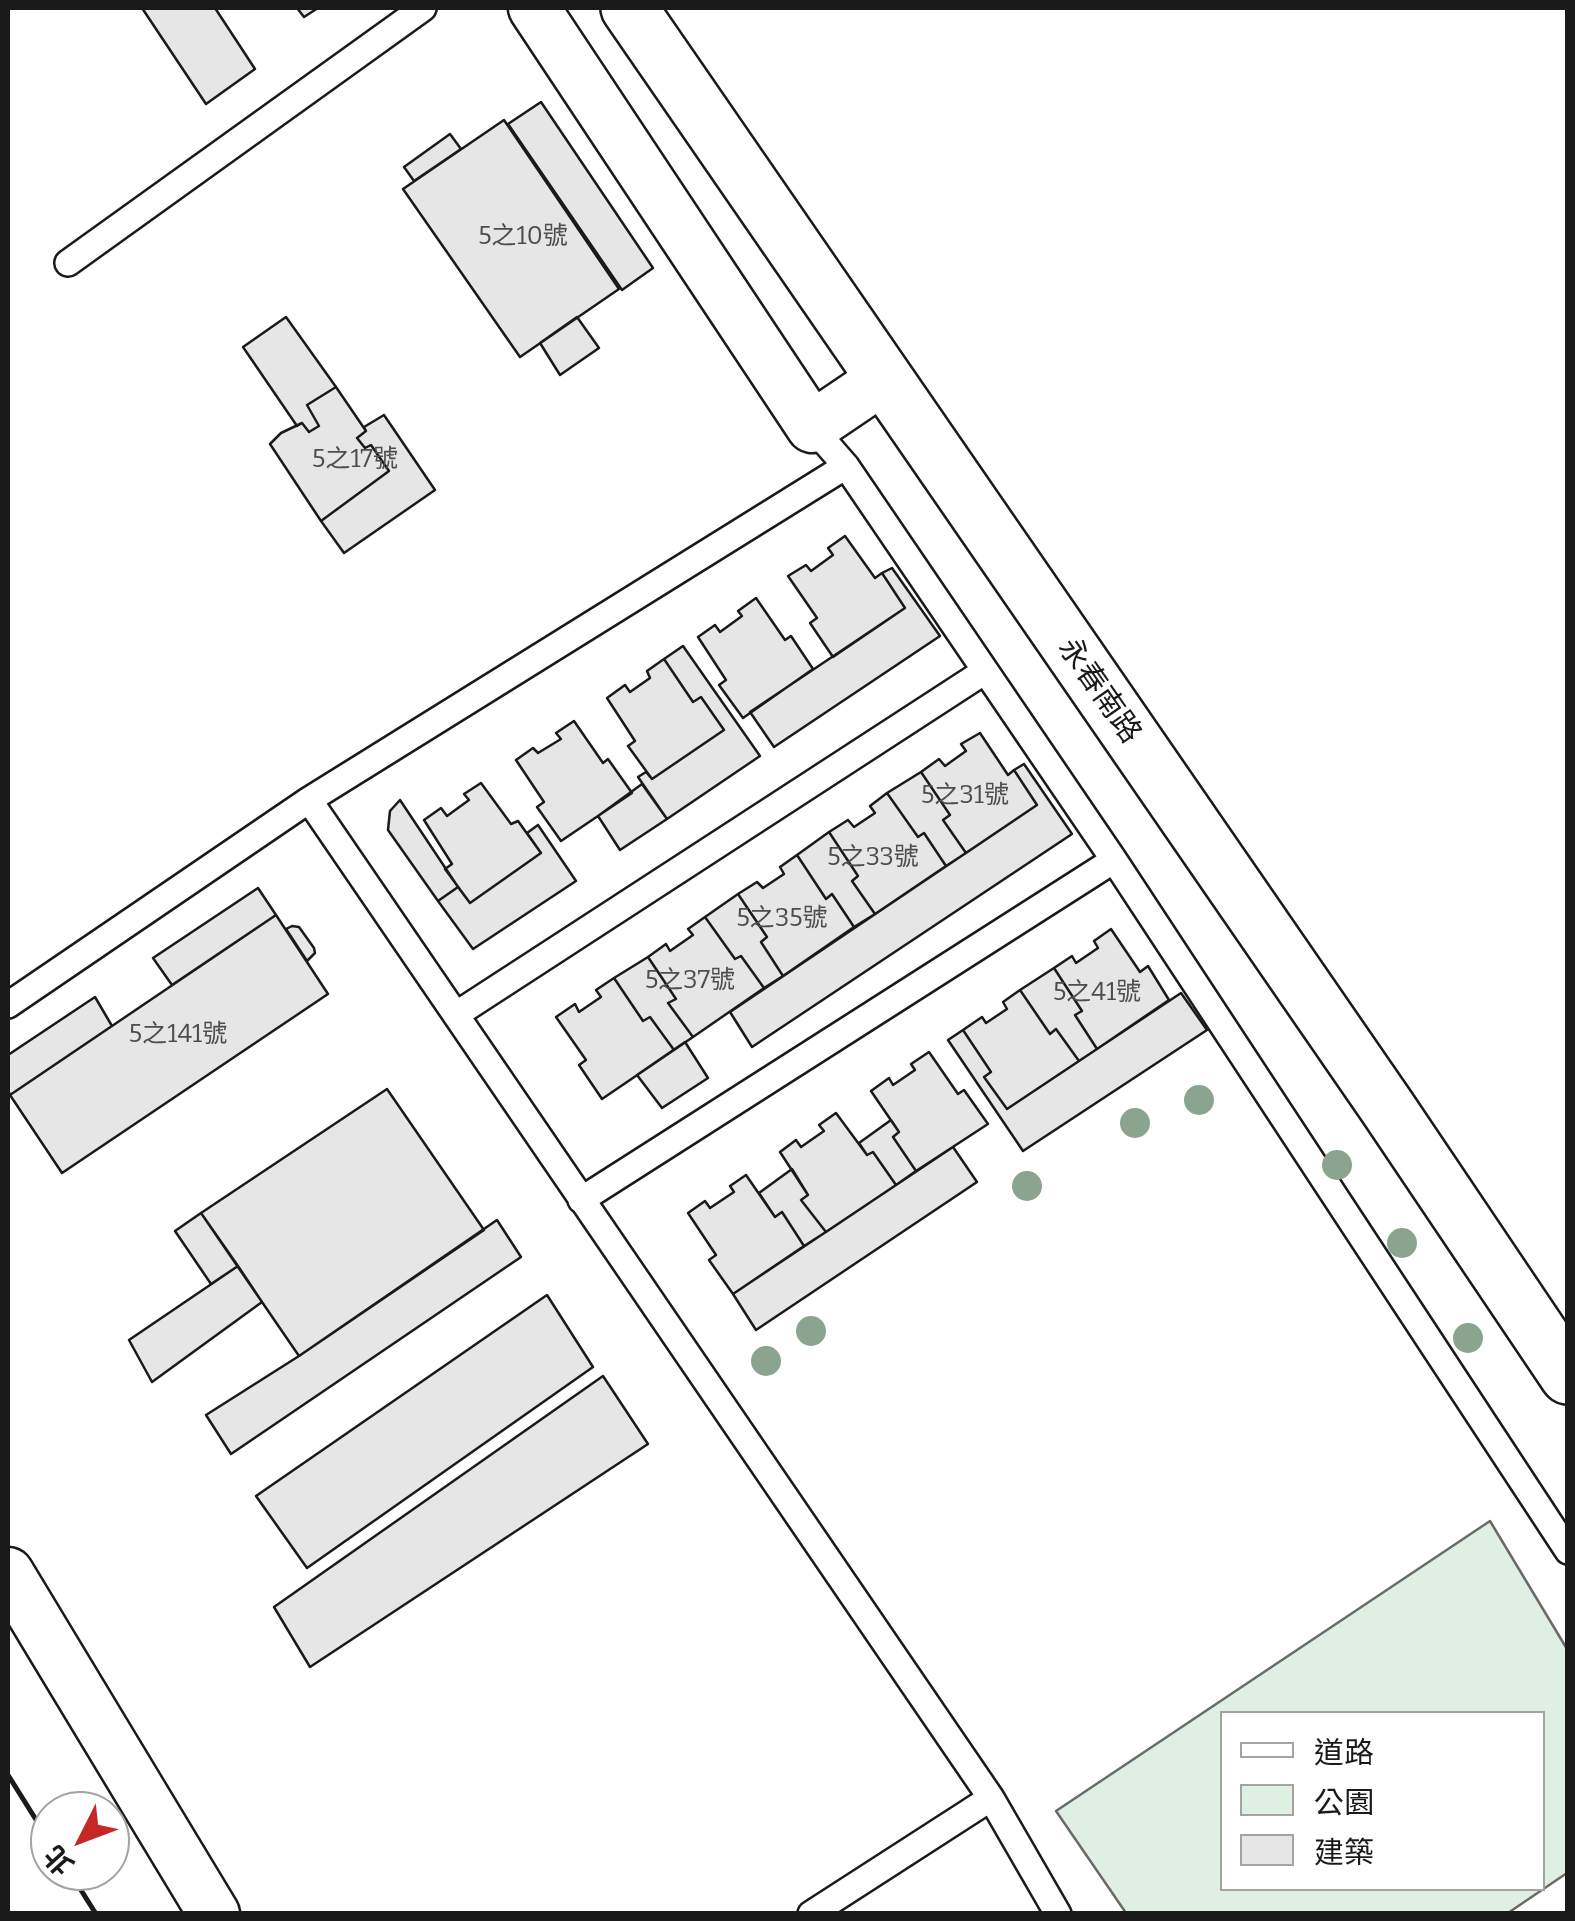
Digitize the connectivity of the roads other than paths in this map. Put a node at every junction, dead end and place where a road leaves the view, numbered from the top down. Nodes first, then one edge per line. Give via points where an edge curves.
1 (423, 8) edge
2 (534, 8) edge
3 (629, 8) edge
4 (68, 263) dead end
5 (883, 378) junction
6 (812, 427) junction
7 (846, 466) junction
8 (985, 670) junction
9 (310, 800) junction
10 (1114, 860) junction
11 (8, 1005) edge
12 (457, 1014) junction
13 (581, 1200) junction
14 (1568, 1376) edge
15 (1568, 1551) edge
16 (8, 1573) edge
17 (992, 1798) junction
18 (214, 1914) edge
19 (811, 1914) edge
20 (1058, 1914) edge

1 - 4 lane
2 - 6 street
3 - 5 street, 永春南路
5 - 6 street
5 - 14 street, 永春南路
6 - 7 lane
7 - 8 lane
7 - 9 lane
8 - 10 lane
8 - 12 lane
9 - 11 lane
9 - 12 lane
10 - 13 lane
10 - 15 lane
12 - 13 lane
13 - 17 lane
16 - 18 street
17 - 19 lane
17 - 20 lane

